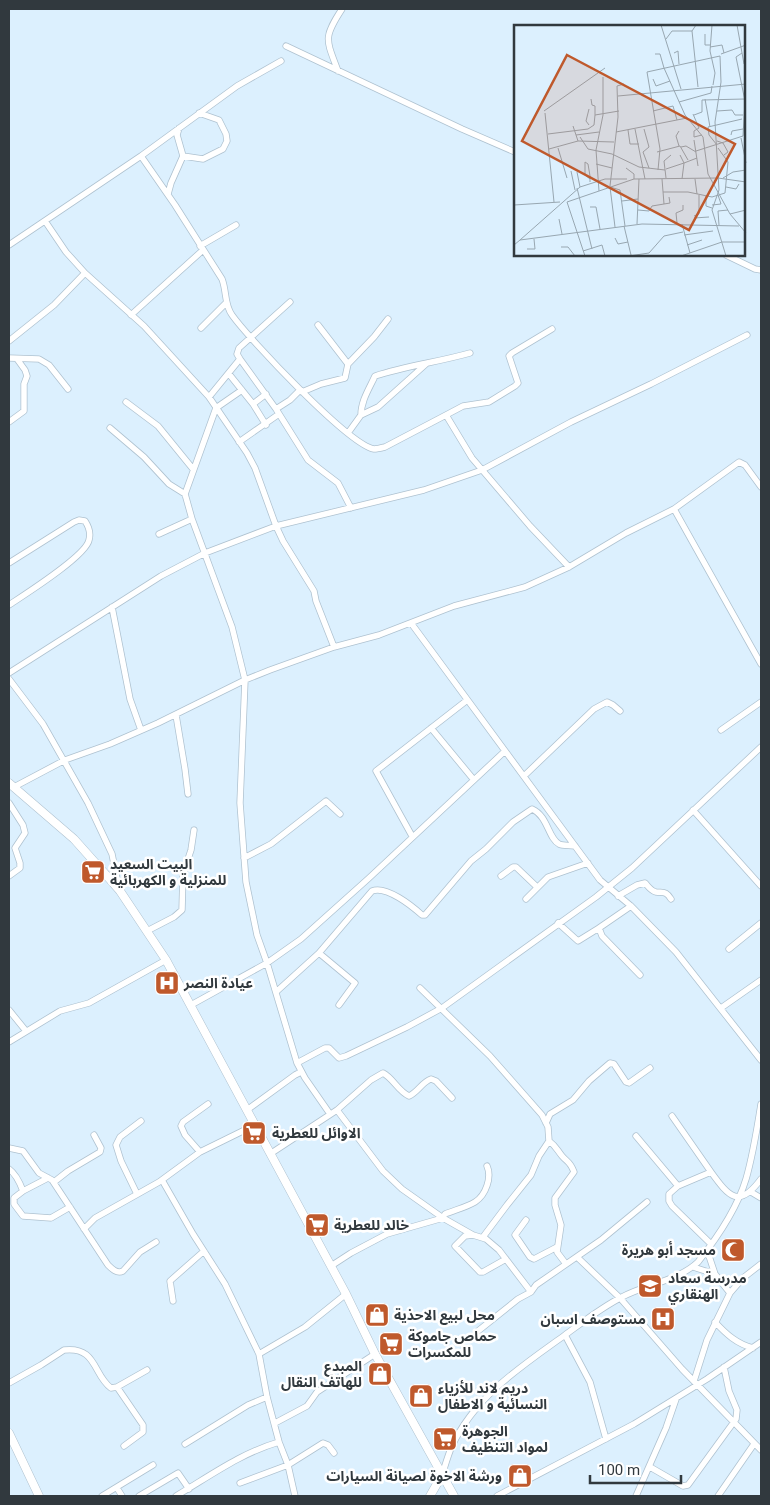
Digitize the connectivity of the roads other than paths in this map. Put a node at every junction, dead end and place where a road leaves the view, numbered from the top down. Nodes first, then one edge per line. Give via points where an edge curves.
1 (342, 9) edge
2 (286, 46) dead end
3 (281, 61) dead end
4 (338, 71) junction
5 (199, 113) junction
6 (179, 128) junction
7 (514, 152) edge
8 (141, 156) junction
9 (183, 156) junction
10 (168, 194) junction
11 (45, 221) junction
12 (236, 225) dead end
13 (9, 245) edge
14 (202, 248) junction
15 (728, 256) edge
16 (759, 271) edge
17 (85, 273) junction
18 (290, 302) dead end
19 (226, 303) junction
20 (131, 314) junction
21 (388, 319) dead end
22 (318, 325) dead end
23 (201, 328) dead end
24 (552, 329) dead end
25 (747, 335) dead end
26 (251, 336) junction
27 (9, 341) edge
28 (470, 353) dead end
29 (9, 358) edge
30 (17, 359) junction
31 (240, 359) junction
32 (428, 362) junction
33 (348, 364) junction
34 (229, 374) junction
35 (68, 390) dead end
36 (242, 390) junction
37 (302, 391) junction
38 (266, 394) junction
39 (209, 397) junction
40 (126, 402) dead end
41 (253, 404) junction
42 (216, 408) junction
43 (278, 412) junction
44 (361, 415) junction
45 (446, 415) junction
46 (9, 422) edge
47 (266, 425) junction
48 (110, 428) dead end
49 (348, 432) junction
50 (239, 442) junction
51 (193, 469) junction
52 (482, 470) junction
53 (761, 487) edge
54 (185, 494) junction
55 (351, 508) junction
56 (674, 509) junction
57 (192, 519) junction
58 (276, 526) junction
59 (159, 534) dead end
60 (205, 553) junction
61 (9, 563) edge
62 (569, 567) junction
63 (9, 605) edge
64 (112, 607) junction
65 (410, 623) junction
66 (334, 647) junction
67 (761, 662) edge
68 (9, 673) edge
69 (9, 679) edge
70 (245, 680) junction
71 (466, 701) junction
72 (761, 702) edge
73 (620, 711) dead end
74 (176, 716) junction
75 (431, 728) junction
76 (141, 730) junction
77 (721, 730) dead end
78 (761, 747) edge
79 (505, 751) junction
80 (65, 760) junction
81 (524, 776) junction
82 (474, 780) junction
83 (11, 785) edge
84 (188, 794) dead end
85 (9, 803) edge
86 (693, 810) junction
87 (340, 814) dead end
88 (194, 830) dead end
89 (412, 836) junction
90 (575, 846) junction
91 (244, 858) junction
92 (588, 863) junction
93 (9, 876) edge
94 (501, 876) dead end
95 (537, 886) junction
96 (761, 886) edge
97 (608, 888) junction
98 (120, 891) junction
99 (618, 896) junction
100 (526, 899) dead end
101 (671, 899) dead end
102 (631, 906) junction
103 (558, 923) junction
104 (761, 923) edge
105 (599, 928) junction
106 (147, 931) junction
107 (729, 949) dead end
108 (319, 953) junction
109 (166, 960) junction
110 (267, 963) junction
111 (640, 975) dead end
112 (761, 980) edge
113 (420, 988) dead end
114 (276, 992) junction
115 (339, 1004) dead end
116 (191, 1005) junction
117 (442, 1008) junction
118 (721, 1008) junction
119 (9, 1010) edge
120 (26, 1031) junction
121 (9, 1042) edge
122 (761, 1060) edge
123 (297, 1063) junction
124 (650, 1068) dead end
125 (301, 1072) junction
126 (452, 1098) dead end
127 (208, 1104) dead end
128 (761, 1104) edge
129 (247, 1110) junction
130 (337, 1110) junction
131 (330, 1114) junction
132 (672, 1116) dead end
133 (141, 1121) dead end
134 (546, 1123) junction
135 (255, 1125) junction
136 (94, 1135) dead end
137 (636, 1136) dead end
138 (548, 1141) junction
139 (9, 1148) edge
140 (200, 1152) junction
141 (270, 1154) junction
142 (487, 1166) dead end
143 (9, 1169) edge
144 (711, 1172) junction
145 (48, 1178) junction
146 (761, 1179) edge
147 (162, 1180) junction
148 (54, 1182) junction
149 (678, 1186) junction
150 (23, 1191) junction
151 (751, 1192) junction
152 (137, 1194) junction
153 (739, 1197) junction
154 (761, 1198) edge
155 (647, 1202) dead end
156 (70, 1207) junction
157 (443, 1218) junction
158 (526, 1220) dead end
159 (84, 1229) junction
160 (473, 1235) junction
161 (483, 1237) junction
162 (156, 1242) dead end
163 (711, 1244) junction
164 (557, 1247) junction
165 (707, 1250) junction
166 (204, 1251) junction
167 (577, 1257) junction
168 (506, 1259) junction
169 (566, 1264) junction
170 (761, 1264) edge
171 (331, 1266) junction
172 (693, 1267) junction
173 (715, 1274) junction
174 (531, 1292) junction
175 (730, 1293) junction
176 (346, 1294) junction
177 (620, 1298) junction
178 (173, 1301) dead end
179 (715, 1322) junction
180 (478, 1331) dead end
181 (565, 1336) junction
182 (761, 1342) edge
183 (753, 1348) junction
184 (259, 1354) junction
185 (375, 1354) junction
186 (724, 1367) junction
187 (147, 1370) dead end
188 (9, 1383) edge
189 (696, 1383) junction
190 (117, 1387) junction
191 (267, 1397) junction
192 (676, 1399) junction
193 (734, 1423) junction
194 (275, 1424) junction
195 (9, 1435) edge
196 (606, 1439) junction
197 (279, 1442) junction
198 (184, 1444) dead end
199 (754, 1444) junction
200 (124, 1446) dead end
201 (761, 1450) edge
202 (334, 1453) dead end
203 (153, 1465) dead end
204 (288, 1465) junction
205 (650, 1467) junction
206 (442, 1475) junction
207 (240, 1483) dead end
208 (117, 1488) junction
209 (190, 1489) junction
210 (39, 1496) edge
211 (102, 1496) edge
212 (122, 1496) edge
213 (139, 1496) edge
214 (176, 1496) edge
215 (293, 1496) edge
216 (430, 1496) edge
217 (454, 1496) edge
218 (497, 1496) edge
219 (636, 1496) edge
220 (718, 1496) edge

1 - 4 street via 330,27 327,39
2 - 4 street
3 - 5 street
4 - 7 street
5 - 6 street
5 - 9 street via 219,120 227,141 223,148 203,159
6 - 8 street
6 - 9 street via 177,135
8 - 10 street
8 - 11 street
9 - 10 street
10 - 14 street
11 - 13 street
11 - 17 street
12 - 14 street
14 - 19 street via 222,280
14 - 20 street
15 - 16 street
17 - 20 street
17 - 27 street via 54,305
18 - 26 street
19 - 23 street
19 - 26 street
20 - 39 street
21 - 33 street
22 - 33 street
24 - 45 street via 509,356 518,383 515,386 488,402 462,406
25 - 52 street
26 - 31 street via 238,350
26 - 37 street
28 - 32 street
29 - 30 street
30 - 35 street via 39,359 49,365
30 - 46 street via 27,376 25,405 24,411
31 - 34 street
31 - 38 street
32 - 44 street via 378,407
32 - 44 street via 375,376 361,403
33 - 37 street via 345,378
34 - 36 street
34 - 39 street
36 - 41 street
36 - 42 street
37 - 43 street
37 - 49 street
38 - 41 street
38 - 43 street
39 - 42 street
40 - 51 street via 158,426
41 - 47 street
42 - 50 street
42 - 51 street
43 - 47 street
43 - 55 street via 308,460 338,483
44 - 49 street
45 - 49 street via 378,449
45 - 52 street
47 - 50 street
48 - 54 street via 169,484
50 - 58 street via 255,468
51 - 54 street
52 - 55 street via 424,490
52 - 62 street
53 - 56 street via 745,465 738,462
54 - 57 street
55 - 58 street
56 - 62 street
56 - 67 street
57 - 59 street
57 - 60 street
58 - 60 street
58 - 66 street via 311,584
60 - 64 street
60 - 70 street via 232,627
61 - 63 street via 74,522 85,521 89,527 90,540 85,549
62 - 65 street via 512,592 454,606
64 - 68 street
64 - 76 street via 130,699
65 - 66 street
65 - 71 street
66 - 70 street
69 - 80 street via 44,724
70 - 74 street
70 - 91 street via 240,803
71 - 75 street
71 - 79 street
72 - 77 street
73 - 81 street via 607,702 594,710
74 - 76 street
74 - 84 street
75 - 82 street
75 - 89 street via 376,771
76 - 80 street
78 - 86 street
79 - 81 street
79 - 82 street
80 - 83 street
80 - 98 street via 110,848
81 - 90 street
82 - 89 street
83 - 98 street via 74,839
85 - 93 street via 25,833 15,848 20,868
86 - 96 street
86 - 97 street
87 - 91 street via 326,801 271,844
88 - 106 street via 183,874 182,910
89 - 110 street via 301,939
90 - 92 street
90 - 108 street via 556,841 539,813 532,809 471,861 425,915 394,895 374,890
91 - 110 street via 252,915
92 - 95 street via 548,877
92 - 97 street
94 - 95 street via 516,867
95 - 100 street
97 - 99 street
97 - 103 street
98 - 106 street
99 - 101 street via 644,883 656,892 667,893
99 - 102 street
102 - 105 street
102 - 118 street via 676,952
103 - 105 street via 578,941
103 - 117 street
104 - 107 street
105 - 111 street via 602,936
106 - 109 street
108 - 114 street
108 - 115 street via 355,983
109 - 116 street
109 - 120 street via 88,1003 60,1011
110 - 114 street
110 - 116 street
112 - 118 street
113 - 117 street
114 - 123 street
116 - 129 street
117 - 123 street via 346,1056 339,1058 326,1048
117 - 134 street via 490,1056
118 - 122 street
119 - 120 street
120 - 121 street
123 - 125 street
124 - 134 street via 629,1083 610,1063 570,1103 550,1114
125 - 129 street
125 - 131 street
126 - 130 street via 431,1078 409,1096 383,1073
127 - 140 street via 181,1126
128 - 153 street via 746,1181
129 - 135 street
130 - 131 street
130 - 157 street via 383,1172
131 - 141 street
132 - 144 street
133 - 152 street via 120,1137 116,1145
134 - 138 street
135 - 140 street
135 - 141 street
136 - 148 street via 100,1152
137 - 149 street
138 - 161 street via 531,1175
138 - 164 street via 570,1161 574,1172 555,1198 561,1225
139 - 145 street via 23,1151 39,1173
140 - 147 street
141 - 171 street
142 - 157 street via 489,1179 478,1200 445,1214
143 - 150 street
144 - 149 street
144 - 153 street via 728,1191
145 - 148 street
145 - 150 street
146 - 151 street
147 - 152 street
147 - 166 street
148 - 156 street
149 - 163 street via 669,1194 669,1201
150 - 156 street via 14,1198 23,1216 51,1218
151 - 153 street
151 - 154 street
152 - 159 street via 92,1220
153 - 163 street
155 - 167 street
156 - 159 street
157 - 160 street
157 - 171 street via 382,1237
158 - 164 street via 515,1235 530,1257 534,1259
159 - 162 street via 117,1272 123,1271 140,1252
160 - 161 street
160 - 168 street via 465,1236 455,1246 480,1272
161 - 168 street
163 - 165 street
164 - 169 street via 558,1255
165 - 172 street
165 - 173 street
166 - 178 street via 170,1281
166 - 184 street via 225,1284
167 - 169 street
167 - 177 street
168 - 174 street
169 - 174 street
170 - 175 street
171 - 176 street
172 - 173 street
172 - 177 street
173 - 175 street
174 - 180 street
175 - 179 street
176 - 184 street via 305,1327
176 - 185 street
177 - 181 street
177 - 189 street
179 - 183 street via 737,1341
179 - 189 street via 702,1352
181 - 196 street via 590,1382
181 - 206 street via 510,1376 482,1402 451,1447
182 - 183 street
183 - 186 street
184 - 191 street
185 - 194 street via 317,1392 307,1406
185 - 206 street
186 - 189 street
186 - 193 street via 737,1410
187 - 190 street
188 - 190 street via 68,1350 91,1358 108,1386
189 - 192 street
189 - 193 street
190 - 200 street via 143,1425 143,1432
191 - 194 street
191 - 198 street
192 - 196 street
192 - 205 street
193 - 199 street
193 - 205 street via 686,1486
194 - 197 street
195 - 210 street
196 - 218 street
197 - 204 street
197 - 209 street via 252,1451
199 - 201 street
199 - 220 street
202 - 204 street via 328,1444 323,1443
203 - 208 street
204 - 207 street
204 - 215 street
205 - 219 street
206 - 216 street
206 - 217 street
208 - 211 street
208 - 212 street
209 - 213 street via 178,1473
209 - 214 street

